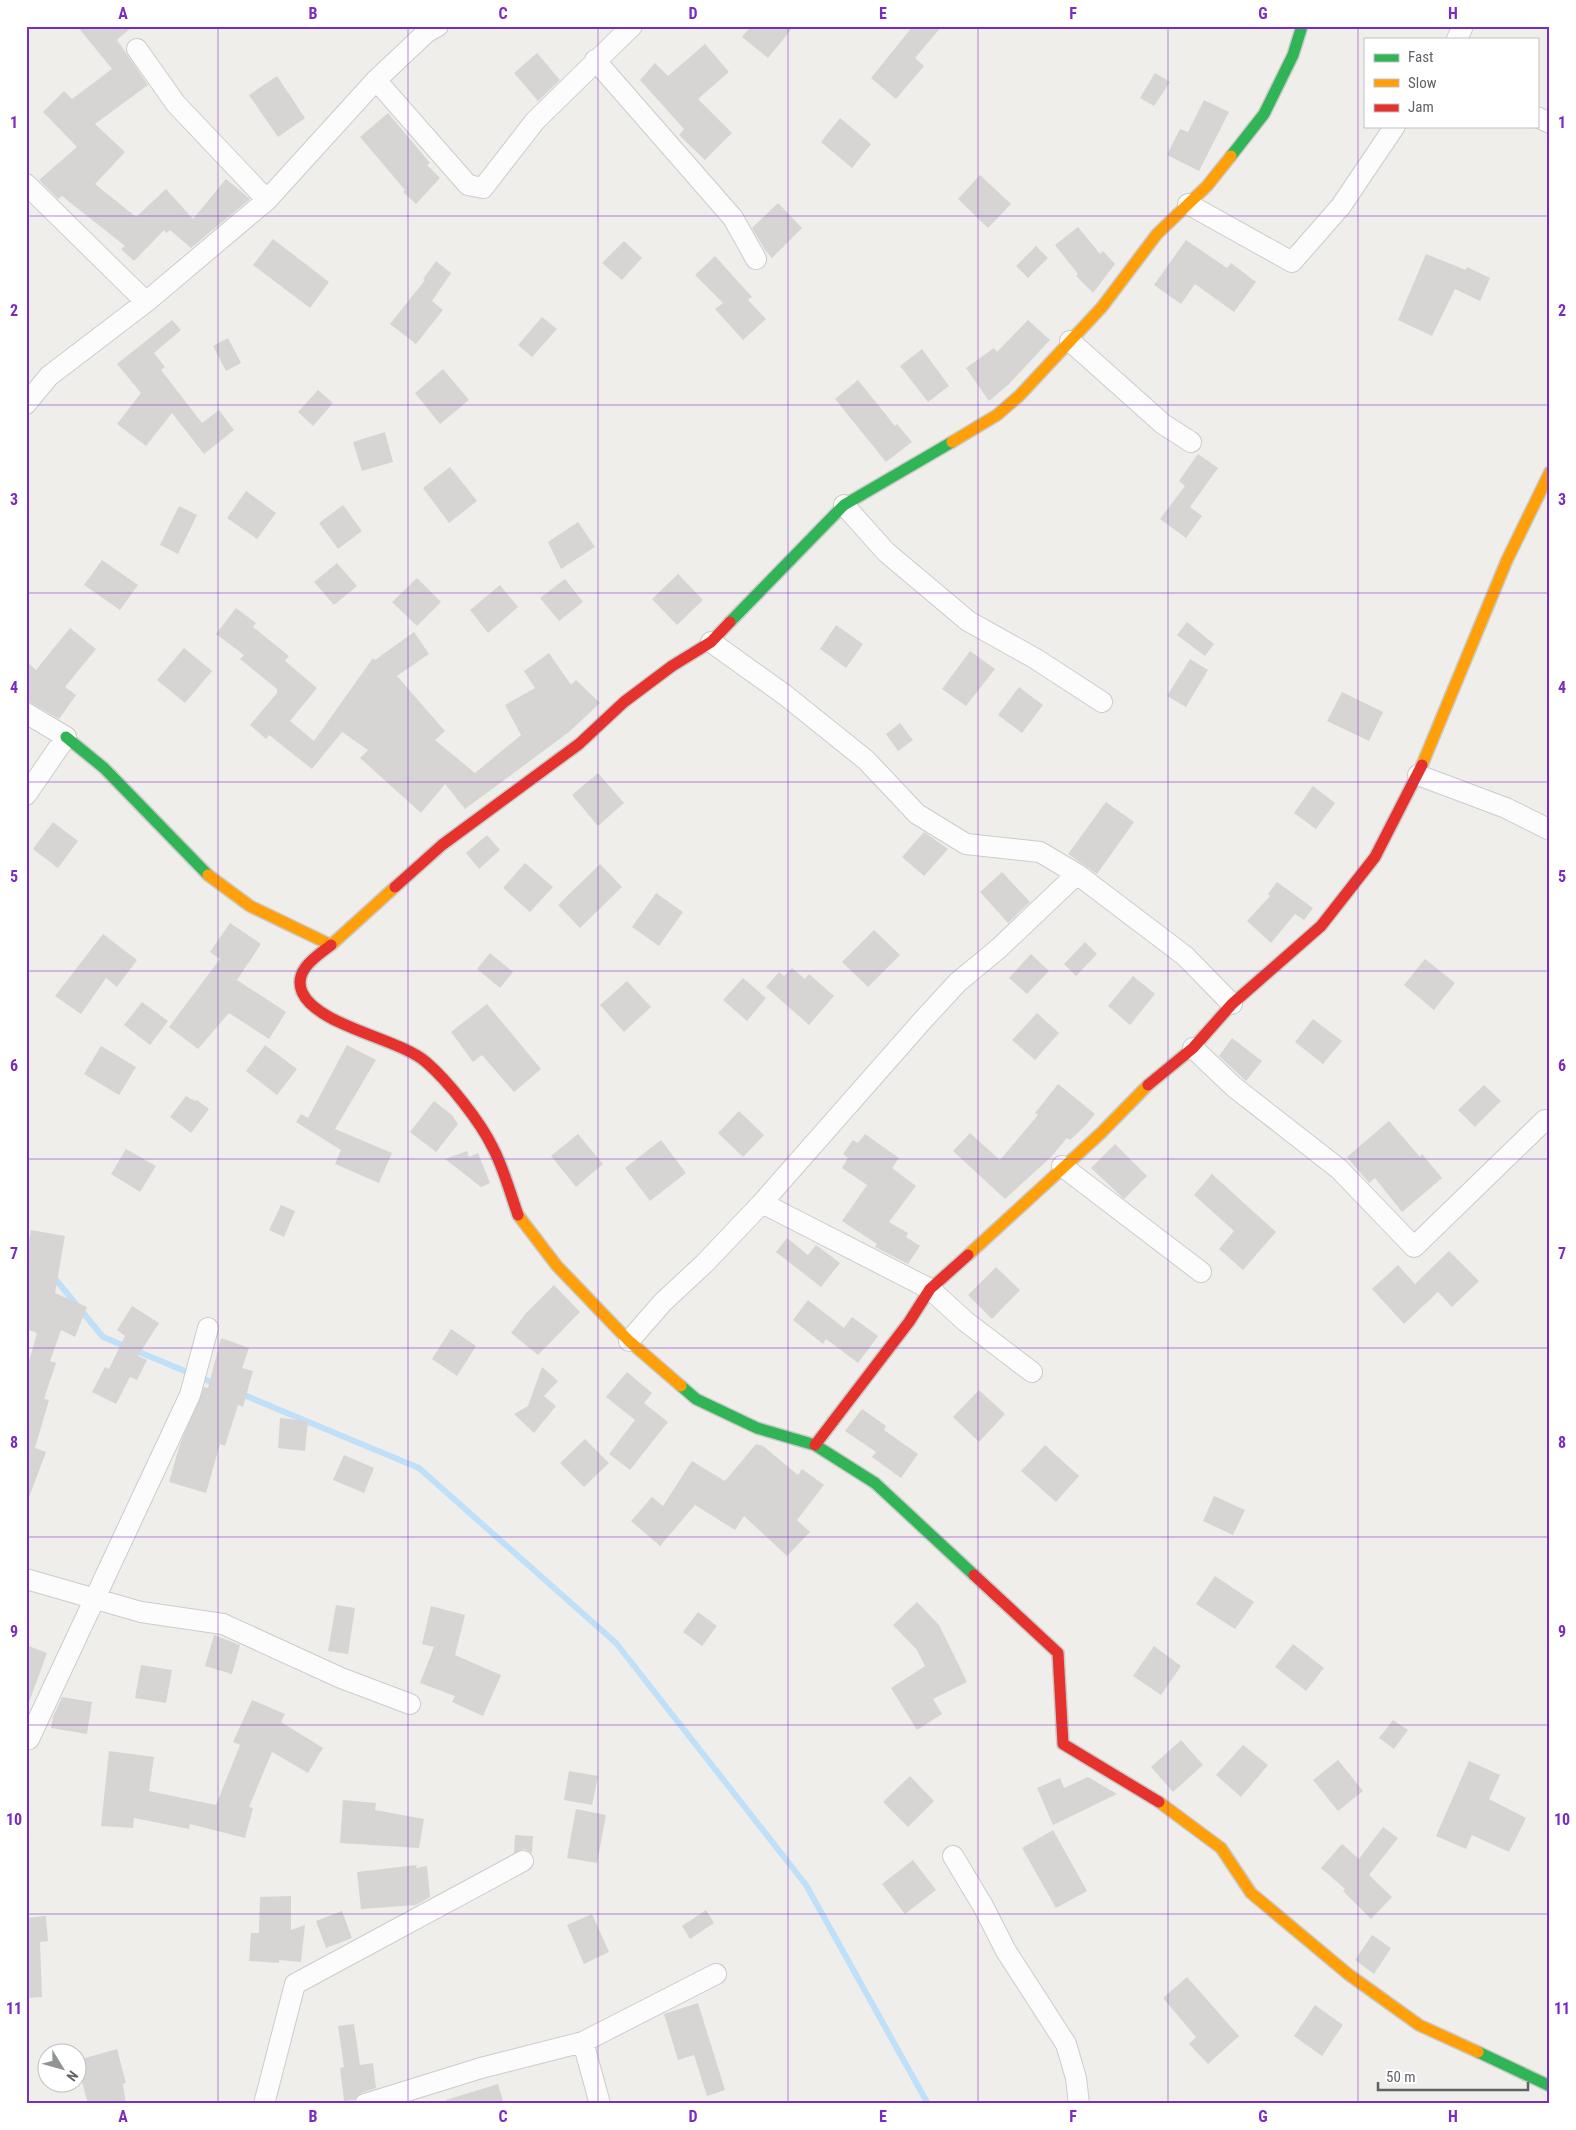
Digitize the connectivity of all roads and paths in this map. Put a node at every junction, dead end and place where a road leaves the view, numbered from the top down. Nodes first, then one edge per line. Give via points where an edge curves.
1 (438, 26) edge
2 (632, 26) edge
3 (1302, 26) edge
4 (1463, 26) edge
5 (1457, 38) edge
6 (137, 48) dead end
7 (595, 60) junction
8 (376, 80) junction
9 (1538, 117) edge
10 (1550, 123) edge
11 (1394, 128) edge
12 (26, 184) edge
13 (267, 200) junction
14 (1188, 204) junction
15 (756, 259) dead end
16 (146, 302) junction
17 (1070, 341) junction
18 (26, 404) edge
19 (1191, 442) dead end
20 (1550, 472) edge
21 (844, 505) junction
22 (711, 642) junction
23 (1102, 702) dead end
24 (26, 713) edge
25 (66, 737) junction
26 (1418, 775) junction
27 (26, 795) edge
28 (1550, 830) edge
29 (1077, 874) junction
30 (331, 946) junction
31 (1232, 1004) junction
32 (1193, 1048) junction
33 (1545, 1120) dead end
34 (1062, 1166) junction
35 (762, 1203) junction
36 (1201, 1272) dead end
37 (930, 1289) junction
38 (208, 1328) dead end
39 (628, 1341) junction
40 (1032, 1372) dead end
41 (815, 1445) junction
42 (26, 1579) edge
43 (95, 1599) junction
44 (410, 1704) dead end
45 (28, 1739) dead end
46 (953, 1856) dead end
47 (523, 1861) dead end
48 (716, 1974) dead end
49 (583, 2042) junction
50 (1550, 2086) edge
51 (264, 2104) edge
52 (364, 2104) edge
53 (600, 2104) edge
54 (1079, 2104) edge

1 - 8 street
2 - 7 street
3 - 14 street via 1293,55 1264,114 1207,186
4 - 5 street
6 - 13 street via 176,104
7 - 8 street via 535,121 482,188 468,185
7 - 15 street via 733,218
8 - 13 street
9 - 10 street
11 - 14 street via 1341,206 1292,262
12 - 16 street
13 - 16 street
14 - 17 street via 1157,234 1102,307
16 - 18 street via 49,376
17 - 19 street via 1163,424
17 - 21 street via 997,415
20 - 26 street via 1507,560
21 - 22 street
21 - 23 street via 886,552 968,621 1036,659
22 - 29 street via 785,695 866,760 917,814 966,844 1040,852
22 - 30 street via 624,702 579,744 442,845
24 - 25 street
25 - 27 street
25 - 30 street via 88,751 108,770 208,875 270,919
26 - 28 street via 1506,808
26 - 31 street via 1375,857 1321,926
29 - 31 street via 1185,956
29 - 35 street via 934,1007
30 - 39 street via 308,962 300,978 302,992 314,1007 353,1030 387,1041 424,1060 451,1086 493,1147 518,1215 557,1266
31 - 32 street
32 - 33 street via 1234,1087 1339,1170 1414,1247
32 - 34 street via 1137,1094 1101,1133
34 - 36 street
34 - 37 street
35 - 37 street
35 - 39 street
37 - 40 street via 965,1321
37 - 41 street via 909,1322
38 - 43 street via 190,1394
39 - 41 street via 696,1399 757,1428
41 - 50 street via 875,1483 1058,1653 1063,1744 1145,1792 1221,1848 1251,1894 1348,1974 1419,2026
42 - 43 street
43 - 44 street via 141,1612 223,1624 341,1678
43 - 45 street
46 - 54 street via 1006,1951 1066,2044 1076,2078
47 - 51 street via 295,1984
48 - 49 street
49 - 52 street via 481,2068
49 - 53 street

